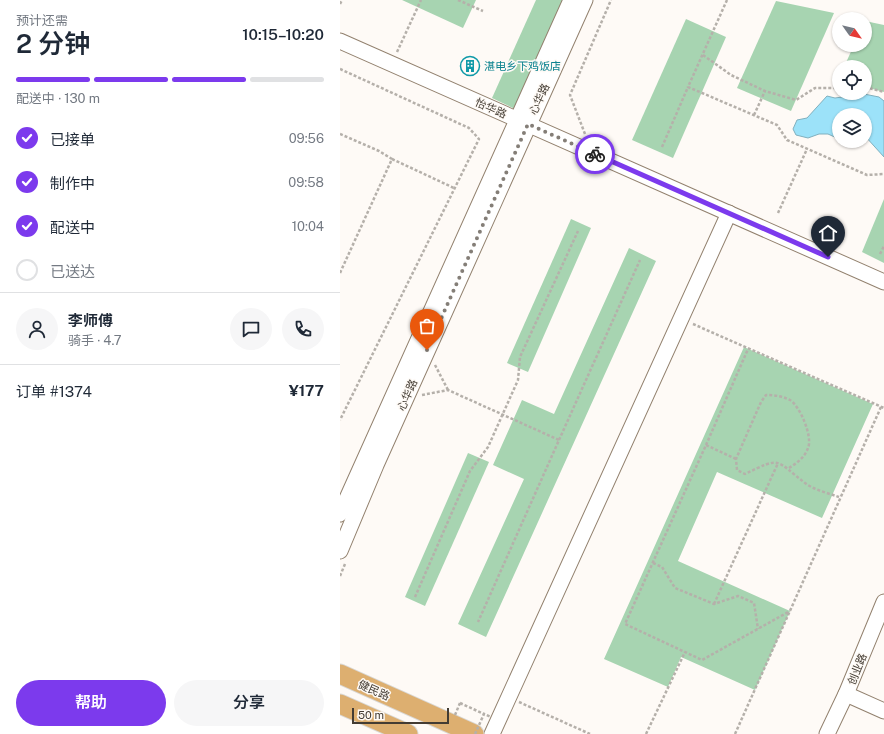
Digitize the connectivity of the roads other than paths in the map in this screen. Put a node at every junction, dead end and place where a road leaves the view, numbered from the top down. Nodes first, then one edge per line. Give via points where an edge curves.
1 (571, 0) edge
2 (585, 0) edge
3 (340, 41) edge
4 (522, 122) junction
5 (729, 213) junction
6 (884, 282) edge
7 (340, 514) edge
8 (340, 551) edge
9 (884, 602) edge
10 (340, 674) edge
11 (846, 694) junction
12 (340, 704) edge
13 (884, 711) edge
14 (408, 734) edge
15 (475, 734) edge
16 (492, 734) edge
17 (827, 734) edge

1 - 4 street, 心华路
2 - 4 street, 心华路
3 - 4 street, 怡华路
4 - 5 street, 怡华路
4 - 7 street, 心华路
4 - 8 street, 心华路
5 - 6 street, 怡华路
5 - 16 street
9 - 11 street, 创业路
10 - 15 main road, 健民路
11 - 13 street
11 - 17 street, 创业路
12 - 14 main road

